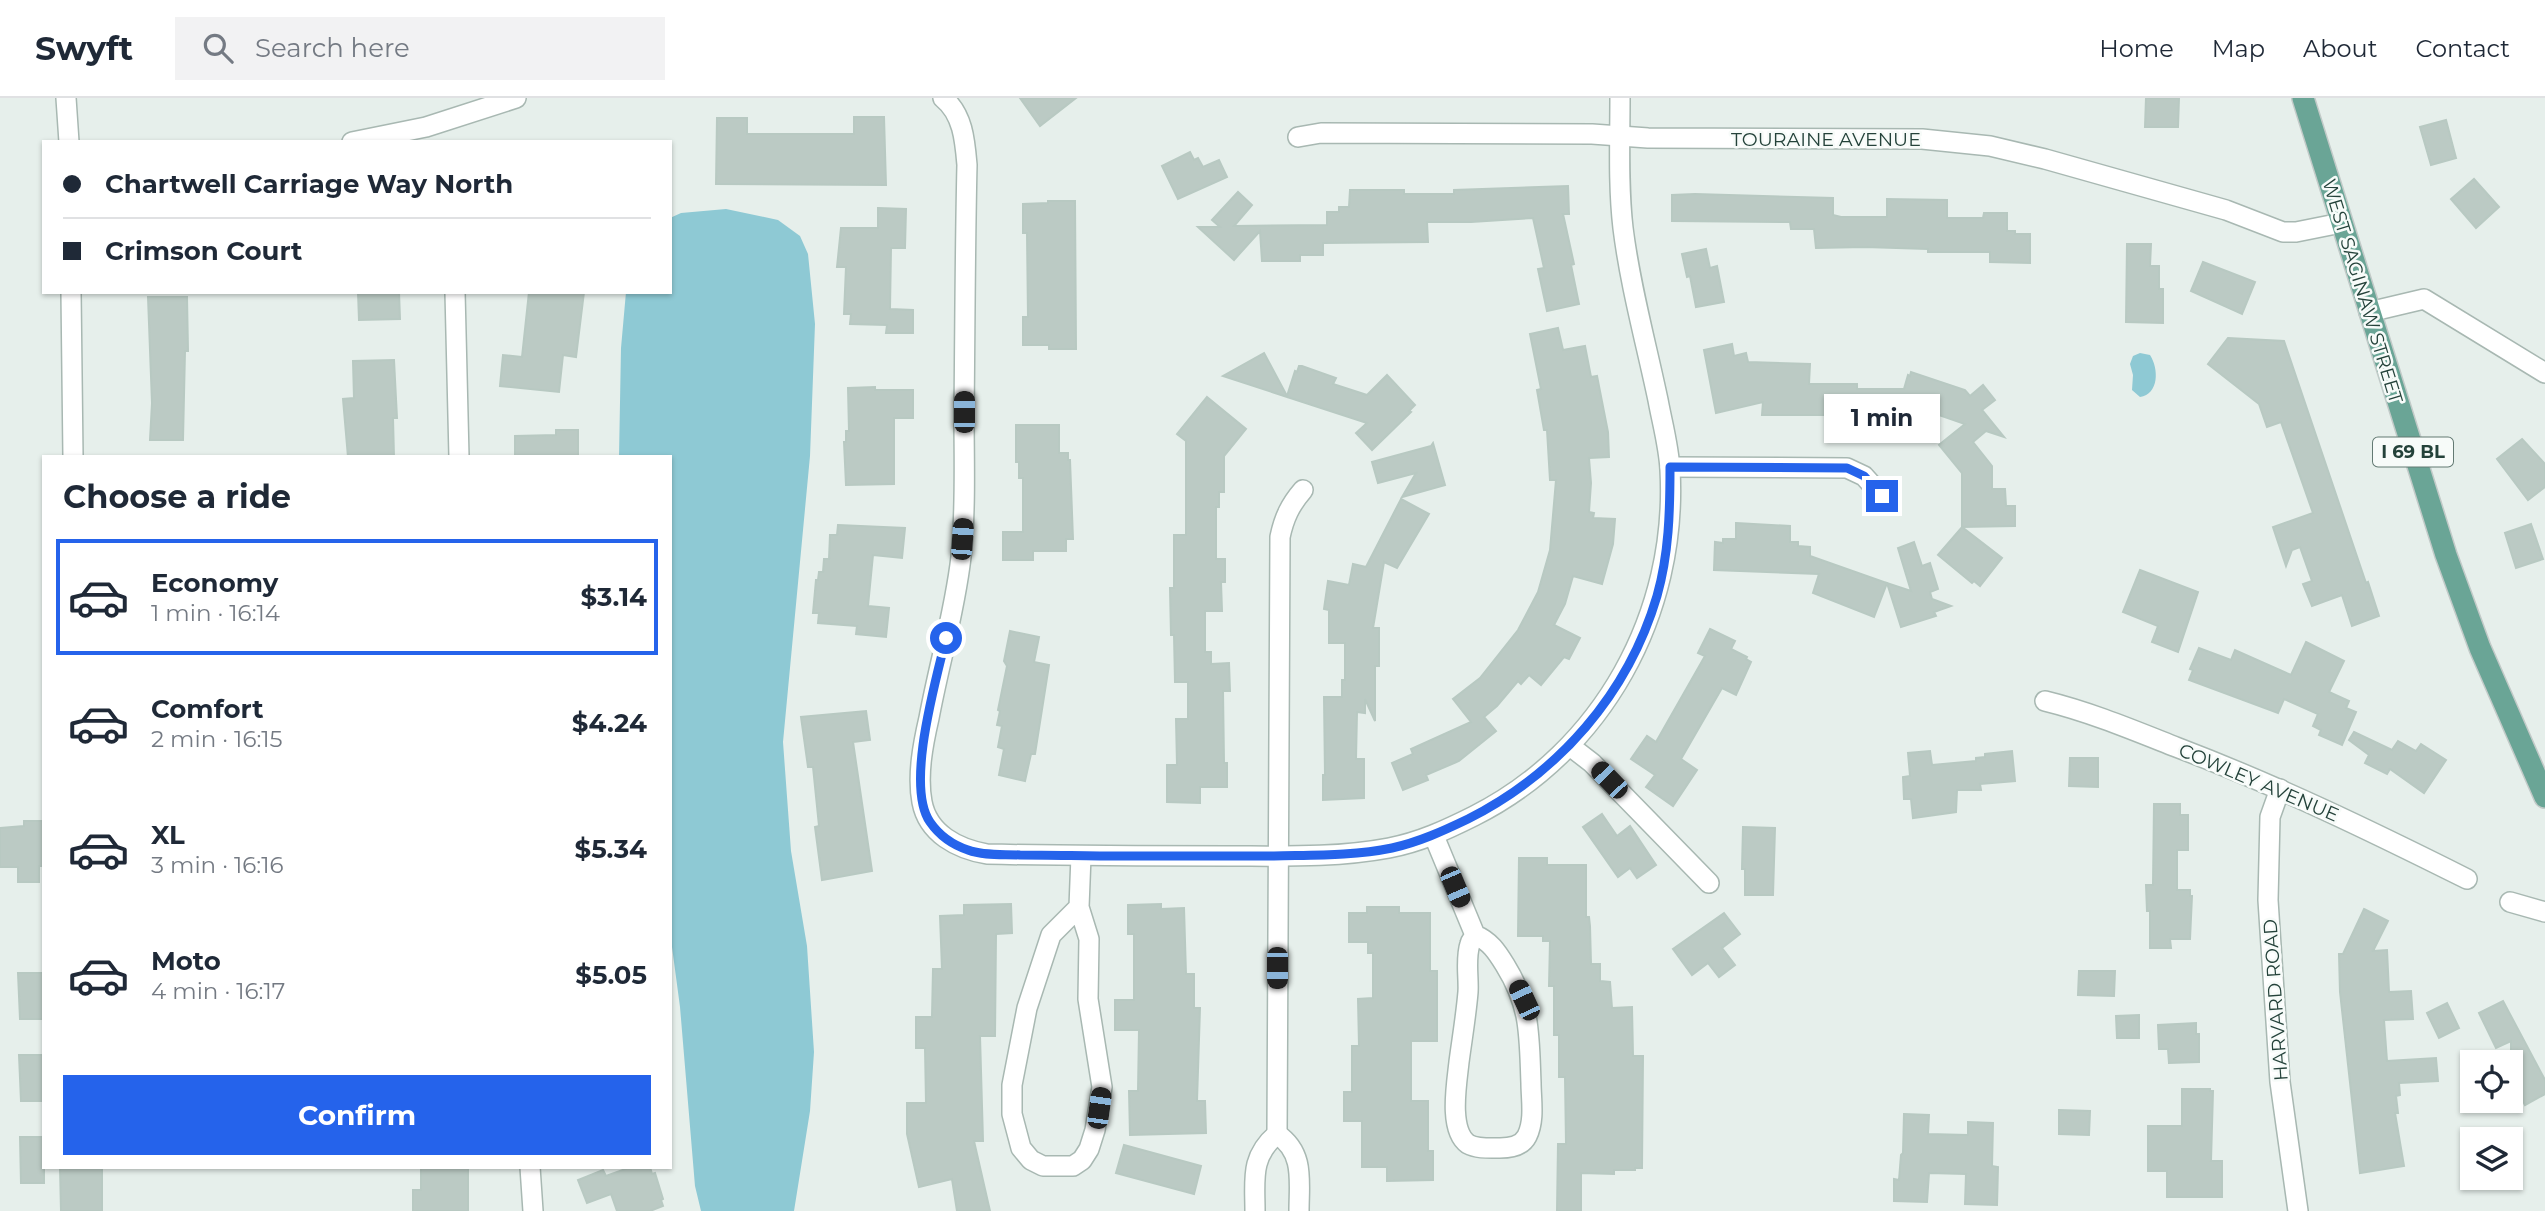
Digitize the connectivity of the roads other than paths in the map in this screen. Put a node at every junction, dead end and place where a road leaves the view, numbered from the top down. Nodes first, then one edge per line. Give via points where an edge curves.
1 (66, 98) edge
2 (516, 98) edge
3 (943, 98) edge
4 (1620, 98) edge
5 (2303, 98) edge
6 (427, 134) edge
7 (1620, 135) junction
8 (1298, 137) dead end
9 (69, 140) edge
10 (371, 140) edge
11 (2341, 223) junction
12 (71, 294) edge
13 (455, 294) edge
14 (2369, 312) junction
15 (2545, 373) edge
16 (73, 455) edge
17 (459, 455) edge
18 (1670, 467) junction
19 (1303, 491) dead end
20 (1882, 496) dead end
21 (2045, 701) dead end
22 (1570, 746) junction
23 (2280, 789) junction
24 (2545, 797) edge
25 (1434, 836) junction
26 (1081, 856) junction
27 (1277, 856) junction
28 (2467, 878) dead end
29 (1709, 883) dead end
30 (2510, 902) dead end
31 (1079, 907) junction
32 (2545, 912) edge
33 (1475, 935) junction
34 (1277, 1134) junction
35 (530, 1169) edge
36 (533, 1211) edge
37 (1255, 1211) edge
38 (1299, 1211) edge
39 (2298, 1211) edge

1 - 9 street
2 - 6 street
3 - 26 street via 960,122 967,165 963,523 957,585 924,740 922,803 940,833 969,851
4 - 7 street
5 - 11 main road, WEST SAGINAW STREET / I 69 BL
6 - 10 street
7 - 8 street, TOURAINE AVENUE via 1321,133
7 - 11 street, TOURAINE AVENUE via 1922,139 1990,146 2226,211 2283,232
7 - 18 street via 1623,229
11 - 14 main road, WEST SAGINAW STREET / I 69 BL
12 - 16 street
13 - 17 street
14 - 15 street via 2424,299
14 - 24 main road, WEST SAGINAW STREET / I 69 BL via 2446,555 2480,648
18 - 20 street via 1847,468 1864,476
18 - 22 street via 1666,555 1652,609 1626,671 1601,711
19 - 27 street via 1288,511 1280,537
21 - 23 street, COWLEY AVENUE via 2117,724
22 - 25 street via 1533,780
22 - 29 street
23 - 28 street, COWLEY AVENUE
23 - 39 street, HARVARD ROAD via 2270,817 2268,900 2280,1082
25 - 27 street via 1356,853
25 - 33 street
26 - 27 street
26 - 31 street
27 - 34 street
30 - 32 street
31 - 31 street via 1051,935 1027,1008 1012,1085 1012,1114 1021,1148 1043,1166 1073,1166 1082,1160 1095,1130 1102,1087 1088,999 1089,939
33 - 33 street via 1490,944 1515,981 1528,1023 1532,1119 1524,1140 1507,1148 1469,1144 1458,1130 1455,1096 1469,950
34 - 37 street via 1258,1156
34 - 38 street via 1295,1152
35 - 36 street

